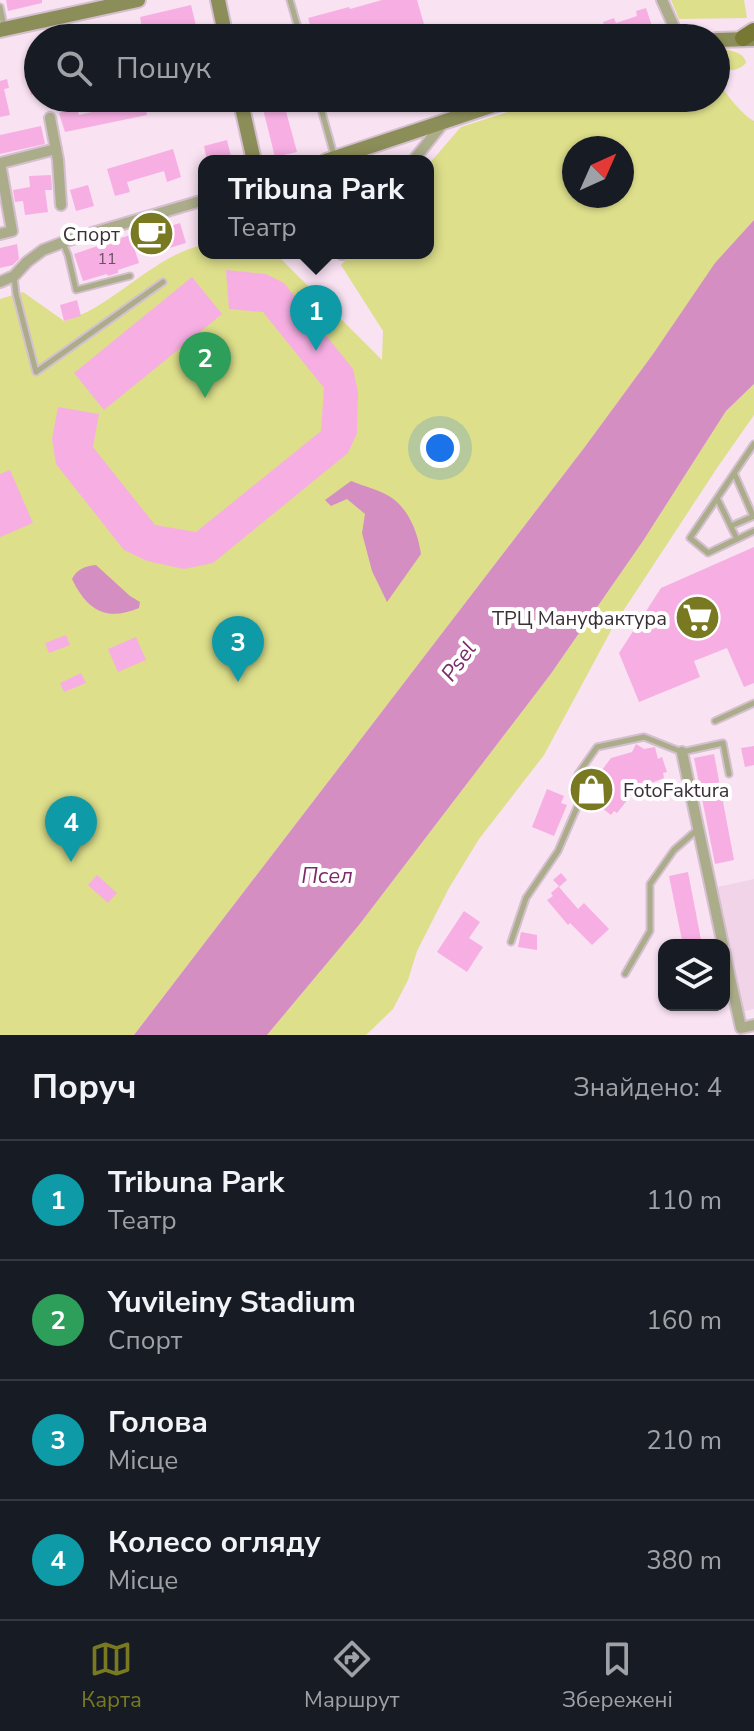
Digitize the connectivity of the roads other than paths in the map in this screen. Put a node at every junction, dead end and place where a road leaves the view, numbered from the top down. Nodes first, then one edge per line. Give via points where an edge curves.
1 (138, 0) edge
2 (218, 0) edge
3 (290, 0) edge
4 (662, 0) edge
5 (0, 7) edge
6 (78, 7) edge
7 (223, 24) edge
8 (297, 24) edge
9 (673, 24) edge
10 (2, 30) edge
11 (750, 36) edge
12 (730, 38) edge
13 (243, 112) edge
14 (321, 112) edge
15 (474, 112) edge
16 (50, 118) dead end
17 (444, 122) junction
18 (56, 149) junction
19 (253, 155) edge
20 (329, 155) edge
21 (345, 155) edge
22 (418, 155) edge
23 (0, 163) edge
24 (198, 202) edge
25 (61, 205) dead end
26 (0, 234) edge
27 (62, 242) junction
28 (14, 276) junction
29 (130, 276) dead end
30 (0, 282) edge
31 (163, 282) dead end
32 (752, 447) edge
33 (754, 459) edge
34 (734, 474) junction
35 (718, 499) junction
36 (753, 516) edge
37 (731, 526) junction
38 (754, 531) edge
39 (737, 539) junction
40 (754, 703) edge
41 (715, 721) dead end
42 (682, 752) junction
43 (578, 774) dead end
44 (729, 774) dead end
45 (578, 805) dead end
46 (698, 828) junction
47 (722, 939) edge
48 (511, 942) dead end
49 (625, 974) dead end
50 (730, 976) edge
51 (754, 1025) edge

1 - 6 street
2 - 7 street
3 - 8 lane
4 - 9 street
5 - 10 lane
6 - 10 street
11 - 12 street
13 - 19 street
14 - 20 lane
15 - 17 street
16 - 18 street
17 - 21 street
17 - 22 street
18 - 23 street
18 - 25 street
23 - 26 street via 12,231
24 - 27 street
27 - 28 street via 43,250
27 - 29 lane via 76,290
28 - 30 street
28 - 31 lane via 36,372
32 - 33 lane
32 - 34 lane
34 - 35 lane
34 - 36 lane
35 - 37 lane
35 - 39 lane via 690,538 708,553
36 - 37 lane
37 - 39 lane
38 - 39 lane
40 - 41 lane
42 - 43 lane via 644,737 597,747
42 - 44 lane via 723,743
42 - 46 street
45 - 48 lane via 558,851 526,898
46 - 47 street
46 - 49 lane via 650,884 650,931
50 - 51 street via 741,1028

